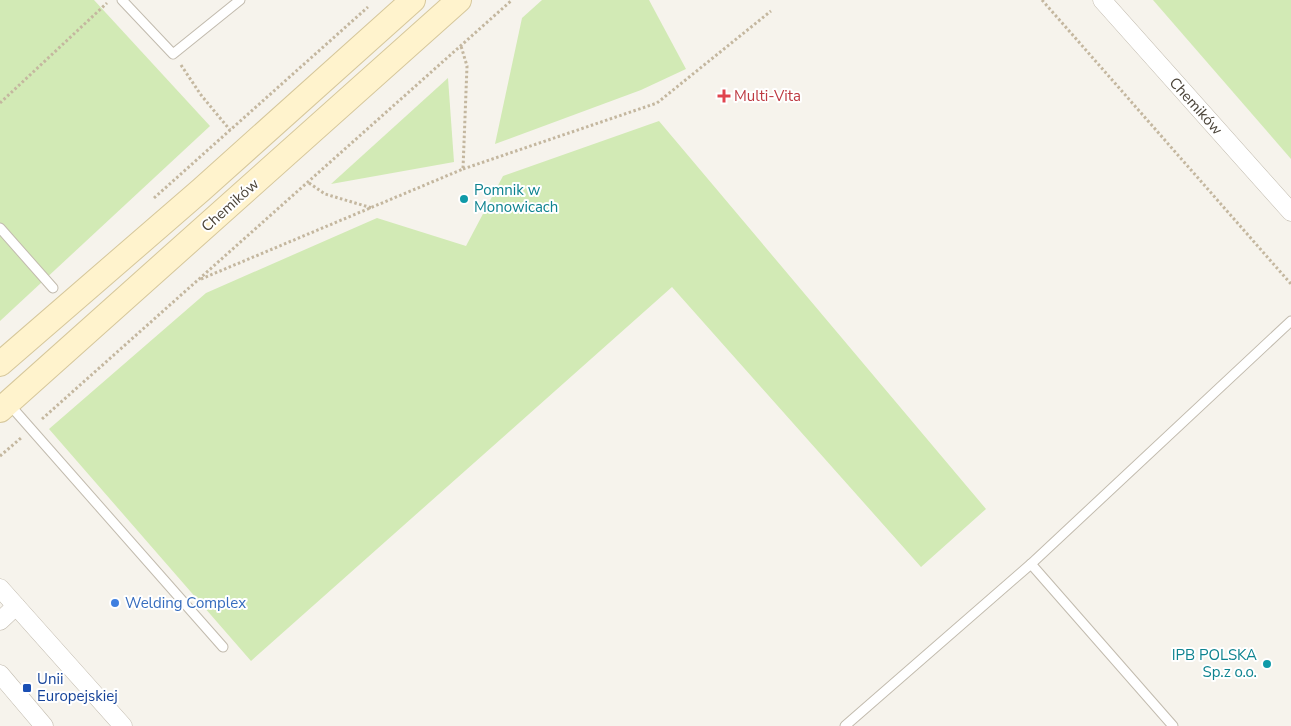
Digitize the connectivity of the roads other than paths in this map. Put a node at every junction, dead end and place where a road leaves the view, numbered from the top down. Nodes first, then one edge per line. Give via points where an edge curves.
1 (122, 0) edge
2 (240, 0) edge
3 (413, 0) edge
4 (459, 0) edge
5 (1102, 0) edge
6 (1291, 212) edge
7 (0, 228) edge
8 (53, 288) dead end
9 (1291, 321) edge
10 (0, 364) edge
11 (4, 407) edge
12 (1031, 564) junction
13 (0, 588) edge
14 (16, 606) junction
15 (0, 621) edge
16 (223, 647) dead end
17 (0, 674) edge
18 (44, 726) edge
19 (123, 726) edge
20 (845, 726) edge
21 (1173, 726) edge

1 - 2 lane via 173,54
3 - 10 main road, Chemików
4 - 11 main road, Chemików
5 - 6 street, Chemików
7 - 8 lane
9 - 12 lane
11 - 16 lane via 31,429
12 - 20 lane
12 - 21 lane
13 - 14 street
14 - 15 street
14 - 19 street
17 - 18 street

